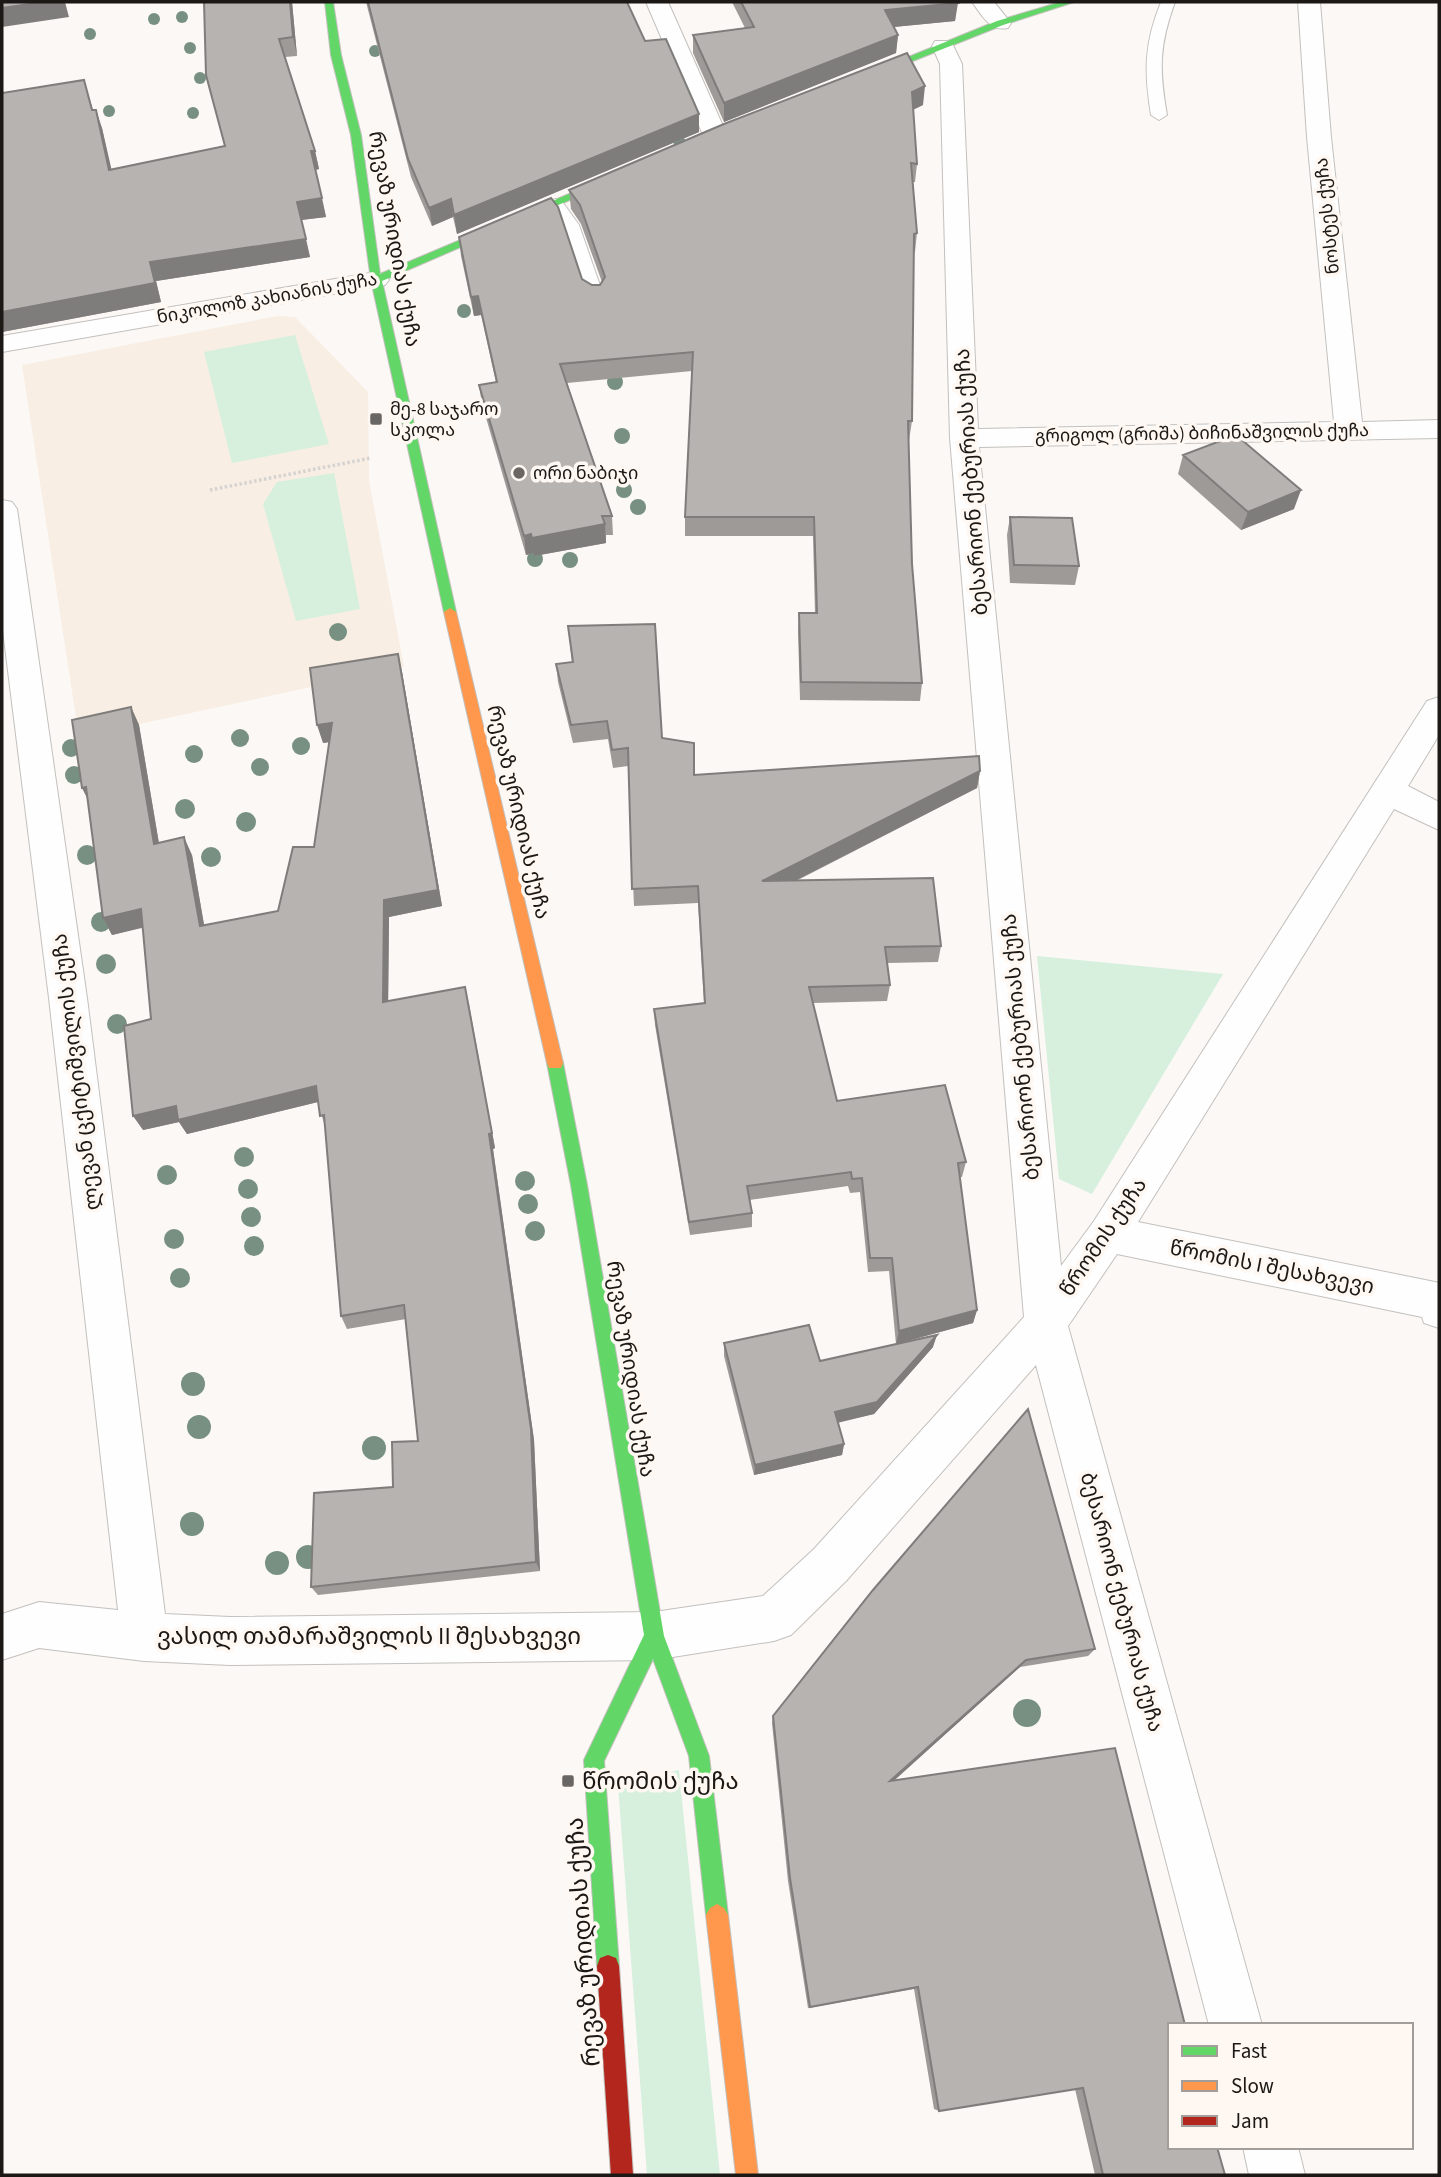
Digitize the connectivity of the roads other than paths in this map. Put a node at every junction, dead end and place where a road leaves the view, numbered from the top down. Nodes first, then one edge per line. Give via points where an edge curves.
1 (329, 2) edge
2 (657, 2) edge
3 (982, 2) edge
4 (1070, 2) edge
5 (1168, 2) edge
6 (1309, 2) edge
7 (1000, 23) junction
8 (943, 46) junction
9 (842, 85) edge
10 (1159, 115) dead end
11 (715, 135) edge
12 (629, 172) edge
13 (555, 204) junction
14 (376, 280) junction
15 (594, 297) edge
16 (2, 344) edge
17 (1439, 429) edge
18 (1349, 430) junction
19 (964, 438) junction
20 (2, 509) edge
21 (1439, 709) edge
22 (1386, 790) junction
23 (1439, 817) edge
24 (1108, 1234) junction
25 (1437, 1305) edge
26 (1046, 1322) junction
27 (654, 1636) junction
28 (2, 1637) edge
29 (144, 1637) junction
30 (1235, 2023) edge
31 (1270, 2149) edge
32 (622, 2175) edge
33 (747, 2175) edge
34 (1277, 2175) edge

1 - 14 street, რევაზ ურიდიას ქუჩა via 336,55 356,135
2 - 11 street
3 - 7 street
4 - 7 street
5 - 10 lane via 1156,33 1153,79
6 - 18 street, ნოსტეს ქუჩა
7 - 8 street
8 - 9 street
8 - 19 street, ბესარიონ ქებურიას ქუჩა via 951,64
12 - 13 street, ნიკოლოზ კახიანის ქუჩა
13 - 14 street, ნიკოლოზ კახიანის ქუჩა
13 - 15 lane via 570,225
14 - 16 street, ნიკოლოზ კახიანის ქუჩა
14 - 27 street, რევაზ ურიდიას ქუჩა via 493,803 545,1012 579,1185
17 - 18 street, გრიგოლ (გრიშა) ბიჩინაშვილის ქუჩა
18 - 19 street, გრიგოლ (გრიშა) ბიჩინაშვილის ქუჩა
19 - 26 street, ბესარიონ ქებურიას ქუჩა
20 - 29 street, ლევან ცქიტიშვილის ქუჩა via 69,1012
21 - 22 street, წრომის ქუჩა
22 - 23 street
22 - 24 street, წრომის ქუჩა
24 - 25 street, წრომის I შესახვევი
24 - 26 street, წრომის ქუჩა
26 - 27 street, წრომის ქუჩა via 830,1565 774,1618
26 - 30 street, ბესარიონ ქებურიას ქუჩა
27 - 29 street, ვასილ თამარაშვილის II შესახვევი via 230,1641
27 - 32 street, რევაზ ურიდიას ქუჩა via 594,1760
27 - 33 street, რევაზ ურიდიას ქუჩა via 699,1756
28 - 29 street, ვასილ თამარაშვილის II შესახვევი via 39,1625
31 - 34 street

